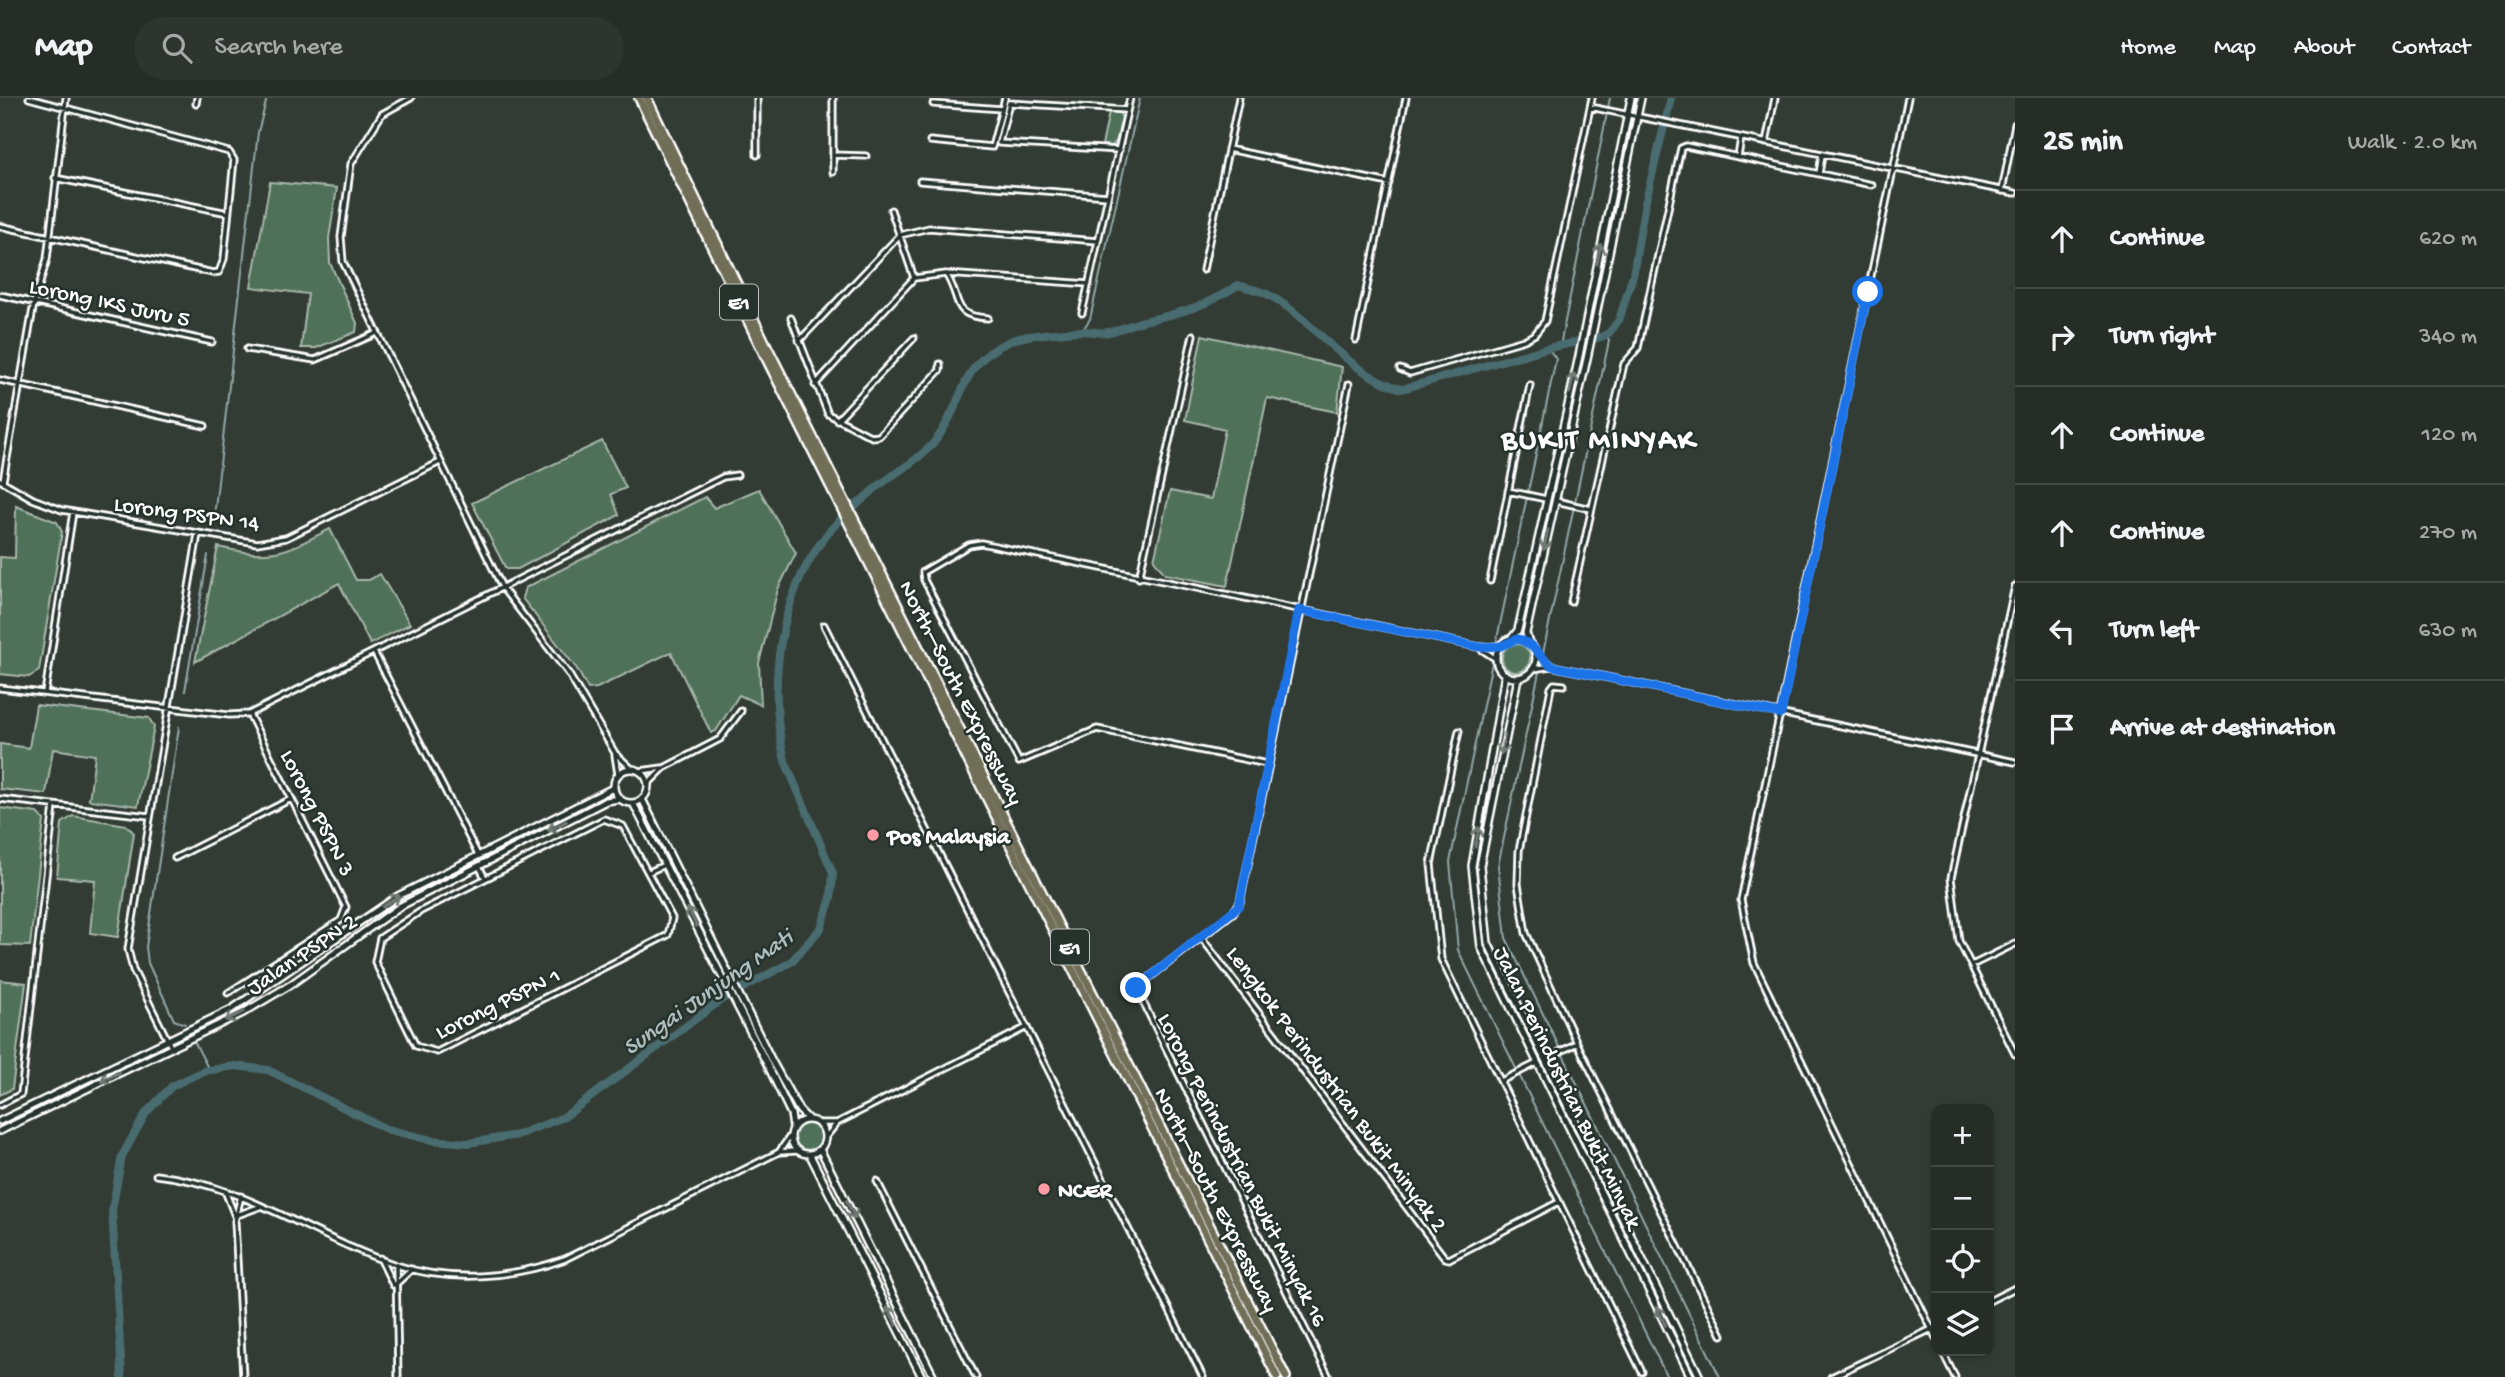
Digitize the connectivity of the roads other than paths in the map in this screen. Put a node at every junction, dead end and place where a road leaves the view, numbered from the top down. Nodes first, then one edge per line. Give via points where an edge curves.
1 (29, 98) edge
2 (66, 98) edge
3 (411, 98) edge
4 (639, 98) edge
5 (647, 98) edge
6 (758, 98) edge
7 (833, 98) edge
8 (1005, 98) edge
9 (1130, 98) edge
10 (1239, 98) edge
11 (1406, 98) edge
12 (1591, 98) edge
13 (1631, 98) edge
14 (1641, 98) edge
15 (1775, 98) edge
16 (1908, 98) edge
17 (933, 104) dead end
18 (65, 107) junction
19 (1590, 107) junction
20 (1002, 109) junction
21 (1128, 110) junction
22 (1628, 115) junction
23 (1637, 117) junction
24 (2015, 124) edge
25 (1741, 138) junction
26 (930, 141) dead end
27 (1766, 144) junction
28 (1228, 149) junction
29 (1119, 150) junction
30 (757, 155) dead end
31 (833, 155) junction
32 (1822, 155) junction
33 (866, 156) dead end
34 (1738, 157) junction
35 (1894, 169) junction
36 (832, 172) dead end
37 (1819, 174) junction
38 (55, 178) junction
39 (920, 181) dead end
40 (1389, 183) junction
41 (1872, 185) dead end
42 (2002, 191) junction
43 (2015, 194) edge
44 (1108, 196) junction
45 (891, 211) dead end
46 (229, 213) junction
47 (0, 226) edge
48 (900, 235) junction
49 (49, 236) junction
50 (1098, 241) junction
51 (1203, 270) dead end
52 (946, 274) junction
53 (914, 278) junction
54 (1089, 284) junction
55 (0, 295) edge
56 (34, 303) junction
57 (1082, 313) dead end
58 (790, 318) dead end
59 (988, 318) dead end
60 (376, 333) junction
61 (1193, 335) dead end
62 (914, 338) dead end
63 (1356, 340) dead end
64 (799, 341) junction
65 (212, 342) dead end
66 (247, 349) dead end
67 (940, 364) dead end
68 (1400, 369) dead end
69 (0, 380) edge
70 (19, 384) junction
71 (1349, 384) dead end
72 (815, 385) junction
73 (1530, 385) dead end
74 (837, 421) junction
75 (205, 426) dead end
76 (440, 462) junction
77 (737, 475) dead end
78 (1, 480) edge
79 (1508, 491) junction
80 (1546, 499) junction
81 (1554, 501) junction
82 (843, 503) junction
83 (1591, 509) junction
84 (74, 512) junction
85 (852, 522) junction
86 (198, 534) junction
87 (1139, 578) junction
88 (1490, 581) dead end
89 (2015, 586) edge
90 (503, 589) junction
91 (1571, 603) dead end
92 (1299, 610) junction
93 (824, 625) dead end
94 (1511, 639) junction
95 (1529, 643) junction
96 (1497, 646) junction
97 (1479, 647) junction
98 (972, 651) dead end
99 (374, 652) junction
100 (964, 655) junction
101 (1539, 657) junction
102 (1494, 658) junction
103 (1552, 666) junction
104 (1537, 668) junction
105 (1505, 674) junction
106 (1518, 678) junction
107 (1564, 685) dead end
108 (0, 688) edge
109 (44, 694) junction
110 (167, 708) junction
111 (741, 711) dead end
112 (248, 714) junction
113 (1781, 714) junction
114 (1460, 731) dead end
115 (615, 753) junction
116 (1976, 754) junction
117 (2015, 762) edge
118 (1267, 764) junction
119 (664, 768) junction
120 (632, 769) junction
121 (640, 771) junction
122 (618, 774) junction
123 (648, 784) junction
124 (613, 788) junction
125 (0, 799) edge
126 (291, 799) junction
127 (619, 799) junction
128 (642, 799) junction
129 (633, 803) junction
130 (54, 806) junction
131 (149, 816) junction
132 (478, 855) junction
133 (175, 858) dead end
134 (666, 864) junction
135 (479, 866) junction
136 (649, 872) junction
137 (485, 878) junction
138 (1201, 937) junction
139 (2015, 944) edge
140 (281, 961) junction
141 (1972, 965) junction
142 (288, 971) junction
143 (228, 993) dead end
144 (1027, 1027) junction
145 (167, 1038) junction
146 (1577, 1043) junction
147 (171, 1047) junction
148 (2015, 1054) edge
149 (1549, 1058) junction
150 (1535, 1064) junction
151 (1503, 1080) junction
152 (0, 1105) edge
153 (808, 1120) junction
154 (0, 1121) edge
155 (817, 1123) junction
156 (837, 1123) junction
157 (793, 1128) junction
158 (0, 1131) edge
159 (790, 1136) junction
160 (825, 1138) junction
161 (820, 1149) junction
162 (796, 1151) junction
163 (779, 1152) junction
164 (810, 1154) junction
165 (156, 1175) dead end
166 (877, 1181) dead end
167 (225, 1189) junction
168 (241, 1196) junction
169 (1559, 1202) junction
170 (263, 1205) junction
171 (235, 1217) junction
172 (380, 1258) junction
173 (396, 1265) junction
174 (412, 1269) junction
175 (394, 1287) junction
176 (2015, 1288) edge
177 (1994, 1298) edge
178 (1931, 1322) edge
179 (1931, 1329) edge
180 (1722, 1335) dead end
181 (1944, 1356) edge
182 (1642, 1372) dead end
183 (243, 1377) edge
184 (398, 1377) edge
185 (922, 1377) edge
186 (934, 1377) edge
187 (976, 1377) edge
188 (1203, 1377) edge
189 (1278, 1377) edge
190 (1286, 1377) edge
191 (1329, 1377) edge
192 (1691, 1377) edge
193 (1700, 1377) edge
194 (1831, 1377) edge
195 (1955, 1377) edge

1 - 18 street
2 - 18 street
3 - 60 street via 382,114 352,164 350,176 341,237 343,262
4 - 82 highway, North–South Expressway / E1
5 - 82 highway, North–South Expressway / E1
6 - 30 street
7 - 31 street
8 - 20 street
9 - 21 street
10 - 28 street
11 - 40 street
12 - 19 street
13 - 22 street
14 - 23 street
15 - 27 street
16 - 35 street
17 - 20 street
18 - 38 street
18 - 46 street via 226,150 234,160
19 - 22 street
19 - 68 street via 1545,321 1524,340 1410,373
20 - 26 street via 992,147
21 - 29 street
21 - 29 street via 1009,103 999,143
22 - 23 street
80 -> 22 street
23 - 25 street
23 - 81 street
24 - 42 street
25 - 27 street
25 - 34 street
27 - 32 street
28 - 40 street
28 - 51 street
29 - 44 street
31 - 33 street
31 - 36 street
32 - 35 street
32 - 37 street
34 - 37 street
34 - 83 street via 1684,147 1637,351 1624,363
35 - 42 street
35 - 113 street
37 - 41 street
38 - 46 street
38 - 49 street
39 - 44 street
40 - 63 street
42 - 43 street
44 - 50 street
45 - 48 street
46 - 49 street via 224,259 214,273
47 - 49 street
48 - 50 street via 929,228
48 - 53 street
48 - 64 street
49 - 56 street
50 - 54 street
52 - 53 street
52 - 54 street
52 - 59 street via 961,313
53 - 72 street
54 - 57 street
55 - 56 street, Lorong IKS Juru 5
56 - 65 street, Lorong IKS Juru 5
56 - 70 street
58 - 64 street
60 - 66 street via 315,360
60 - 76 street
61 - 87 street
62 - 74 street
64 - 72 street
67 - 74 street via 940,370 877,437
69 - 70 street
70 - 75 street
70 - 78 street
71 - 92 street, Lorong Perindustrian Bukit Minyak 16
72 - 74 street via 828,414
73 - 79 street
76 - 86 street, Lorong PSPN 14 via 286,538 257,542
76 - 90 street
77 - 90 street via 723,477
78 - 84 street, Lorong PSPN 14 via 42,503
79 - 80 street
79 - 88 street
80 - 94 street via 1518,631
81 - 83 street
81 -> 95 street via 1526,633
82 - 85 highway, North–South Expressway / E1
83 - 91 street
84 - 86 street, Lorong PSPN 14
84 - 109 street
85 - 189 highway, North–South Expressway / E1
85 - 190 highway, North–South Expressway / E1
86 - 110 street
87 - 92 street
87 - 100 street via 977,543 923,572
89 - 116 street
90 - 99 street
90 - 115 street via 568,673
92 - 97 street
92 - 118 street, Lorong Perindustrian Bukit Minyak 16
93 - 144 street
94 - 95 street
94 - 96 street
95 - 101 street
96 - 97 street
96 - 102 street
97 - 102 street
98 - 100 street
99 - 112 street
99 - 132 street
100 - 118 street via 1019,762 1097,729
101 - 103 street
101 - 104 street
102 - 105 street
103 - 104 street
103 - 113 street
104 - 106 street
105 - 106 street
150 -> 105 street, Jalan Perindustrian Bukit Minyak via 1481,947 1472,866
106 -> 149 street, Jalan Perindustrian Bukit Minyak via 1480,866 1488,943
107 - 146 street, Jalan Perindustrian Bukit Minyak via 1551,688 1519,851 1518,884 1526,933
108 - 109 street
109 - 110 street
110 - 112 street
110 - 131 street
111 - 119 street via 720,739
112 - 126 street, Lorong PSPN 3
113 - 116 street
113 - 178 street via 1741,900 1746,933 1754,963
114 - 151 street via 1431,863 1441,959
115 - 120 street
115 - 122 street
116 - 117 street
116 - 141 street via 1951,878 1955,931
118 - 138 street, Lorong Perindustrian Bukit Minyak 16 via 1239,906
119 - 121 street
119 - 123 street
120 - 121 street
120 - 122 street
121 - 123 street
122 - 124 street
123 - 128 street
124 - 127 street
124 - 132 street, Jalan PSPN 2
125 - 130 street
126 - 133 street
126 - 140 street, Lorong PSPN 3 via 346,907 341,919
127 - 129 street
127 -> 135 street, Jalan PSPN 2 via 606,801
128 - 129 street
128 - 153 street via 773,1063
129 - 134 street
130 - 131 street
130 - 152 street via 21,1094
131 - 145 street via 128,949 133,970
142 -> 132 street, Jalan PSPN 2 via 398,896
134 - 136 street
157 -> 134 street via 791,1114
135 - 137 street
135 -> 147 street, Jalan PSPN 2 via 399,907 243,1013
136 - 137 street, Lorong PSPN 1 via 623,826 604,818
136 - 137 street, Lorong PSPN 1 via 672,918 665,937 432,1053 413,1042 374,962 377,941 421,911
138 - 169 street, Lengkok Perindustrian Bukit Minyak 2 via 1445,1258
138 - 191 street, Lorong Perindustrian Bukit Minyak 16 via 1139,983 1137,995
139 - 141 street
140 - 142 street
140 - 143 street, Lorong PSPN 3
141 - 148 street
142 - 145 street, Jalan PSPN 2 via 232,1009
144 - 156 street
144 - 188 street
145 - 147 street
145 - 154 street, Jalan PSPN 2
146 - 149 street
146 - 180 street, Jalan Perindustrian Bukit Minyak
147 -> 158 street, Jalan PSPN 2
149 - 193 street, Jalan Perindustrian Bukit Minyak
150 - 151 street
192 -> 150 street, Jalan Perindustrian Bukit Minyak
151 - 169 street
153 - 155 street
153 - 157 street
155 - 156 street
155 - 160 street
156 - 160 street
157 - 159 street
159 - 162 street
159 - 163 street
160 - 161 street
161 - 164 street
161 -> 186 street
162 - 163 street
162 - 164 street
163 - 174 street via 565,1259 536,1269 445,1275
185 -> 164 street
165 - 167 street
166 - 187 street
167 - 168 street
167 - 171 street
168 - 170 street
168 - 171 street
169 - 182 street
170 - 171 street
170 - 172 street
171 - 183 street
172 - 173 street
172 - 175 street
173 - 174 street
173 - 175 street
174 - 175 street
175 - 184 street
176 - 177 street
179 - 194 street
181 - 195 street

